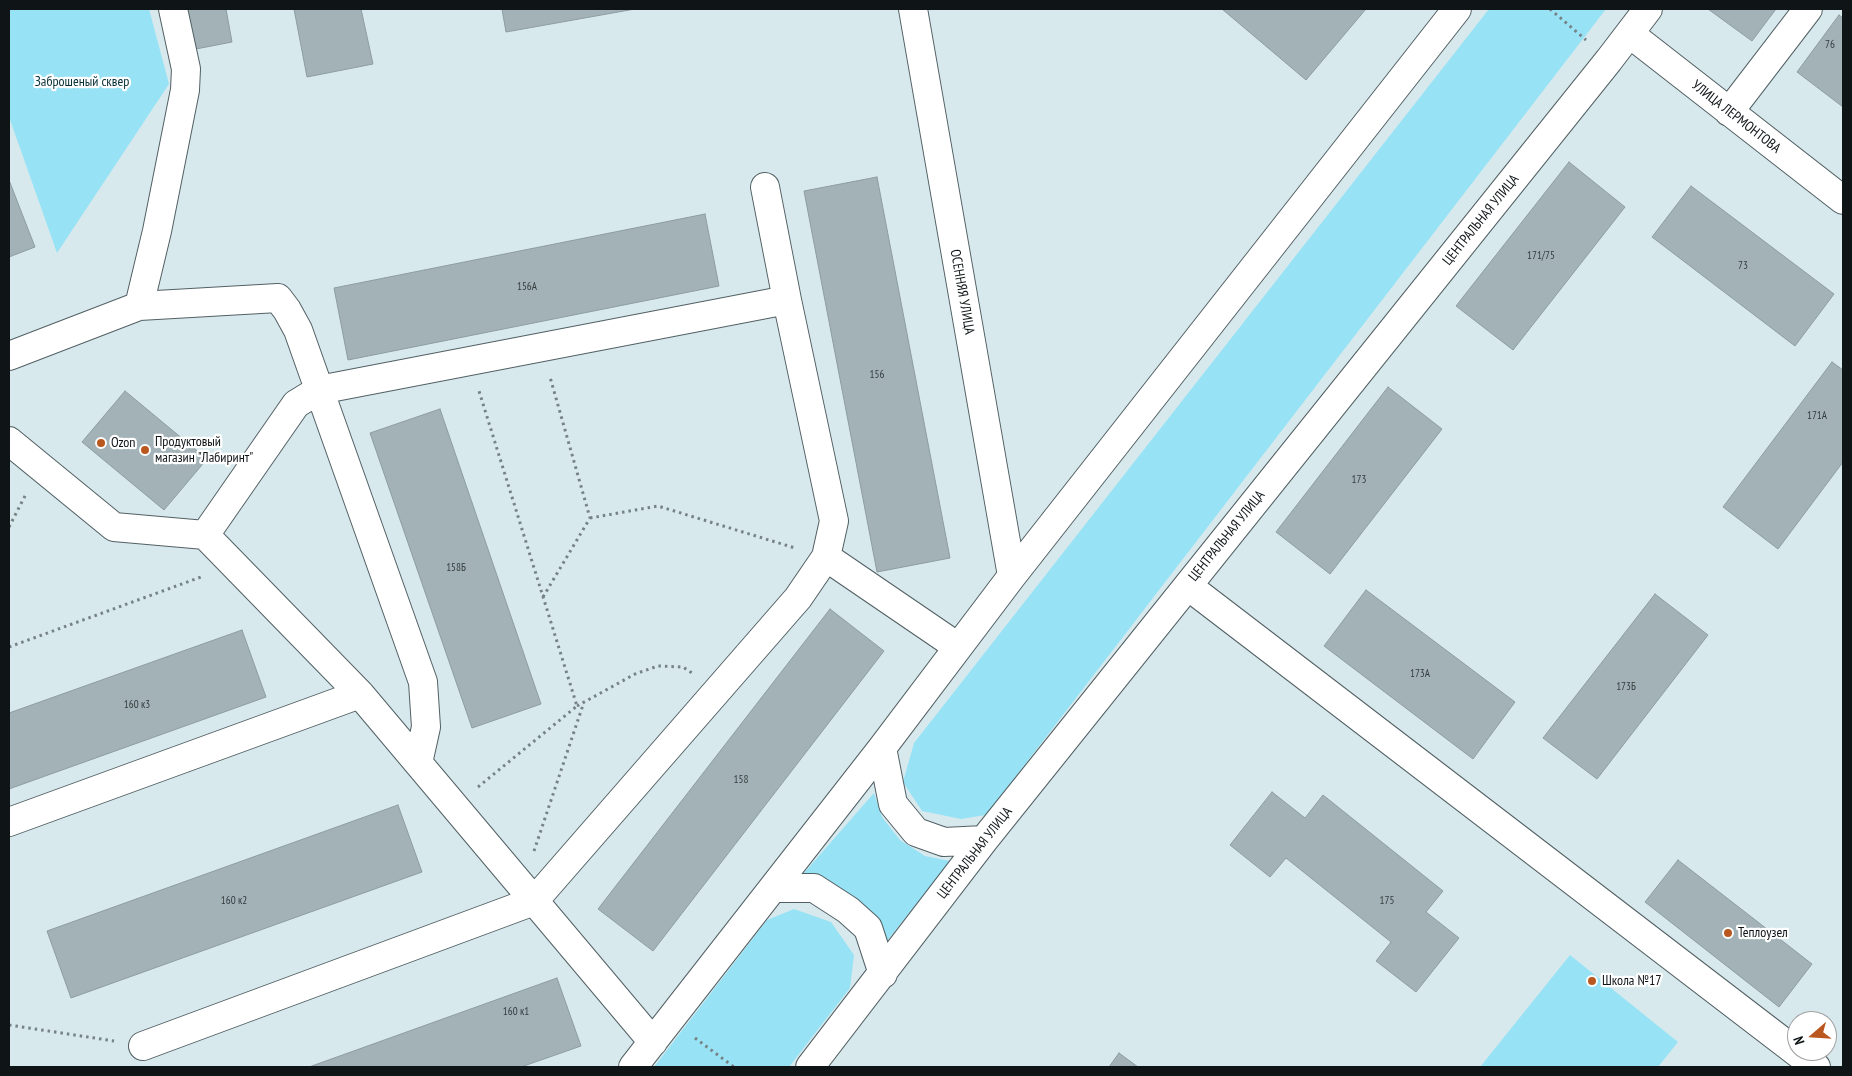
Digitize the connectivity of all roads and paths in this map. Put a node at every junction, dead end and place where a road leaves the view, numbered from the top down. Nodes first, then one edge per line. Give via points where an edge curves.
1 (173, 9) edge
2 (913, 9) edge
3 (1457, 9) edge
4 (1550, 9) edge
5 (1648, 9) edge
6 (1808, 9) edge
7 (1630, 34) junction
8 (1609, 60) junction
9 (1729, 112) junction
10 (765, 187) dead end
11 (1843, 200) edge
12 (787, 300) junction
13 (139, 306) junction
14 (542, 347) junction
15 (9, 356) edge
16 (469, 361) junction
17 (319, 390) junction
18 (9, 441) edge
19 (590, 518) junction
20 (205, 535) junction
21 (826, 557) junction
22 (234, 565) junction
23 (1012, 576) junction
24 (1188, 586) junction
25 (543, 598) junction
26 (9, 647) edge
27 (958, 647) junction
28 (718, 690) junction
29 (360, 694) junction
30 (584, 702) junction
31 (577, 706) junction
32 (882, 748) junction
33 (418, 763) junction
34 (454, 806) junction
35 (9, 822) edge
36 (984, 840) junction
37 (773, 888) junction
38 (528, 894) junction
39 (883, 974) junction
40 (670, 1019) junction
41 (9, 1025) edge
42 (653, 1042) junction
43 (143, 1046) joint
44 (633, 1067) edge
45 (734, 1067) edge
46 (811, 1067) edge
47 (1816, 1067) edge

1 - 13 street via 186,69 185,90
2 - 23 street, ОСЕННЯЯ УЛИЦА
3 - 23 street
4 - 8 path
5 - 7 street, ЦЕНТРАЛЬНАЯ УЛИЦА
6 - 9 street
7 - 8 street, ЦЕНТРАЛЬНАЯ УЛИЦА
7 - 9 street, УЛИЦА ЛЕРМОНТОВА
8 - 24 street, ЦЕНТРАЛЬНАЯ УЛИЦА
9 - 11 street, УЛИЦА ЛЕРМОНТОВА
10 - 12 street
12 - 14 street
12 - 21 street via 834,521
13 - 15 street
13 - 17 street via 278,298 298,330
14 - 16 street
14 - 19 path
16 - 17 street
16 - 25 path
17 - 20 street via 296,404
17 - 33 street via 423,682 426,727
18 - 20 street via 114,528
19 - 21 path via 658,506
19 - 25 path
20 - 22 street
21 - 27 street
21 - 28 street via 798,598
22 - 26 path
22 - 29 street
23 - 27 street
24 - 36 street, ЦЕНТРАЛЬНАЯ УЛИЦА
24 - 47 street
25 - 31 path
27 - 32 street
28 - 30 path via 683,666 658,666 635,674
28 - 38 street
29 - 33 street
29 - 35 street
30 - 31 path
30 - 38 path
31 - 34 path
32 - 36 street via 893,804 916,832 944,842
32 - 37 street
33 - 34 street
34 - 38 street
36 - 39 street, ЦЕНТРАЛЬНАЯ УЛИЦА
37 - 39 street via 814,888 848,910 868,928
37 - 40 street
38 - 42 street
38 - 43 street
39 - 46 street, ЦЕНТРАЛЬНАЯ УЛИЦА
40 - 42 street
40 - 45 path
41 - 43 path
42 - 44 street

